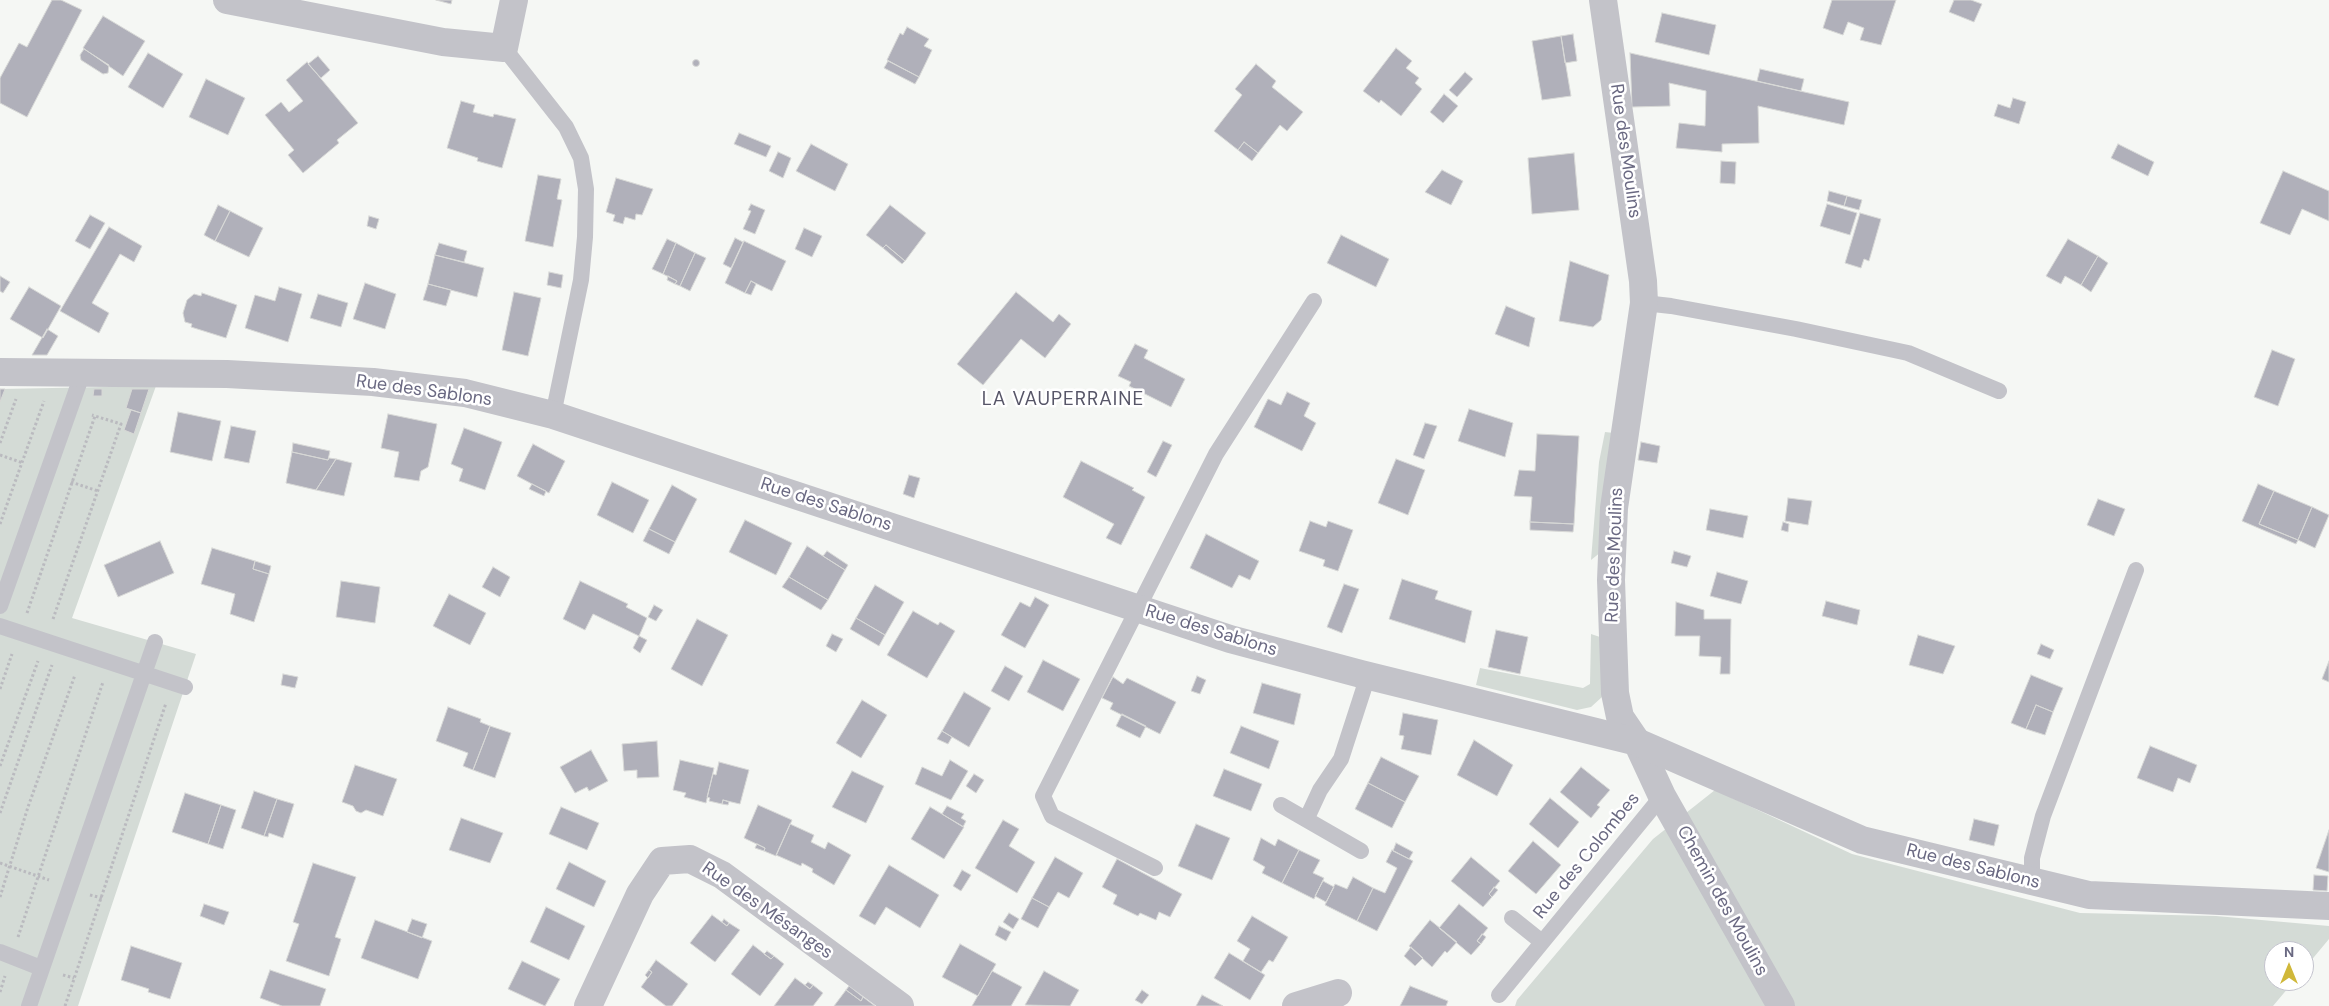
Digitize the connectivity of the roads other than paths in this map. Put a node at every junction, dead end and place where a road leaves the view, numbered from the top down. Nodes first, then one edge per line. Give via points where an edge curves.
1 (227, 0) edge
2 (514, 0) edge
3 (1603, 0) edge
4 (504, 48) junction
5 (1314, 301) dead end
6 (1644, 303) junction
7 (0, 372) edge
8 (83, 372) junction
9 (1999, 391) dead end
10 (552, 415) junction
11 (2136, 570) dead end
12 (0, 606) edge
13 (1136, 608) junction
14 (0, 626) edge
15 (155, 642) dead end
16 (145, 674) junction
17 (1362, 674) junction
18 (179, 685) road end
19 (1637, 742) junction
20 (1662, 796) junction
21 (1281, 805) dead end
22 (1307, 818) junction
23 (1361, 851) dead end
24 (1155, 868) dead end
25 (2032, 881) junction
26 (2329, 906) edge
27 (1512, 918) dead end
28 (1542, 942) junction
29 (6, 954) edge
30 (41, 968) junction
31 (1338, 993) dead end
32 (1499, 995) dead end
33 (28, 1006) edge
34 (588, 1006) edge
35 (900, 1006) edge
36 (1296, 1006) edge
37 (1781, 1006) edge

1 - 4 street via 443,42
2 - 4 street
3 - 6 street, Rue des Moulins
4 - 10 lane via 566,127 580,158 586,189 581,280
5 - 13 lane via 1216,454
6 - 9 lane via 1796,329 1908,353
6 - 19 street, Rue des Moulins via 1614,508 1611,580 1615,693 1620,717
7 - 8 street, Rue des Sablons
8 - 10 street, Rue des Sablons via 227,374 373,382 465,393
8 - 12 lane
10 - 13 street, Rue des Sablons
11 - 25 lane via 2043,816 2032,858
13 - 17 street, Rue des Sablons via 1230,639
13 - 24 lane via 1043,796 1052,816
14 - 16 lane
15 - 16 lane
16 - 18 lane
16 - 30 lane
17 - 19 street, Rue des Sablons
17 - 22 lane via 1364,688 1341,759 1320,790
19 - 20 street
19 - 25 street, Rue des Sablons via 1862,840
20 - 28 lane, Rue des Colombes
20 - 37 street, Chemin des Moulins
21 - 22 lane
22 - 23 lane via 1320,829
25 - 26 street, Rue des Sablons via 2089,895
27 - 28 lane, Rue des Colombes
28 - 32 lane, Rue des Colombes
29 - 30 lane
30 - 33 lane
31 - 36 street
34 - 35 street, Rue des Mésanges via 640,894 662,862 690,859 722,875

